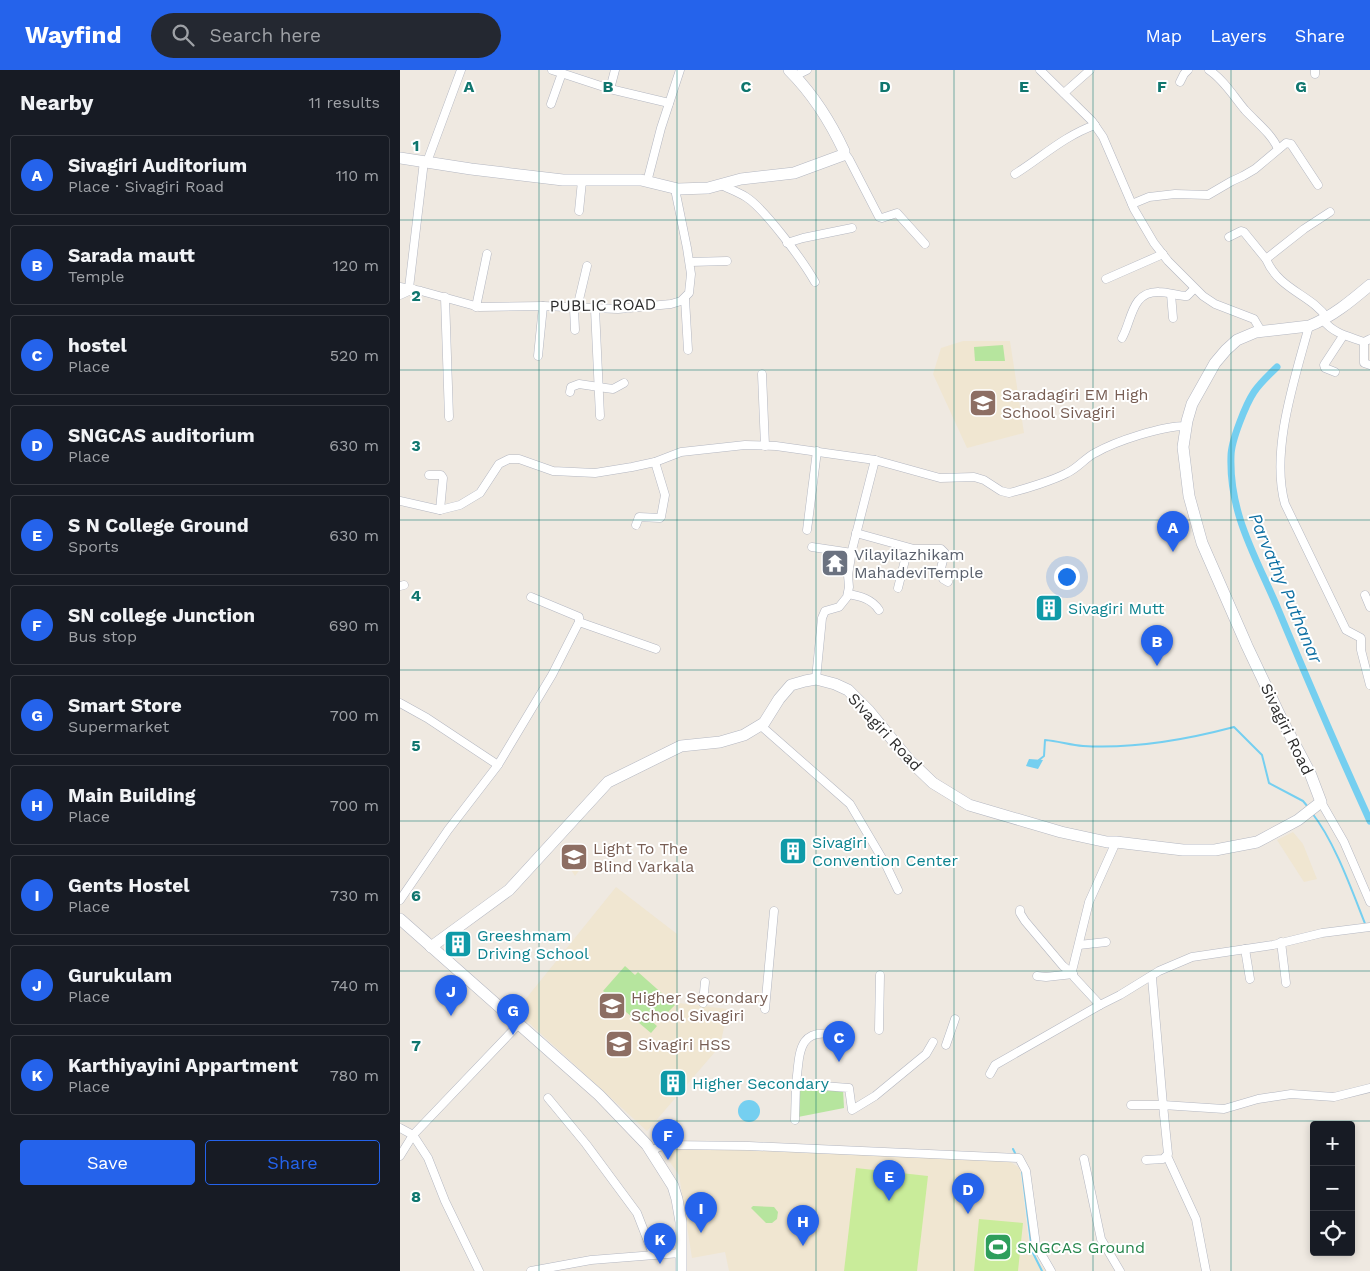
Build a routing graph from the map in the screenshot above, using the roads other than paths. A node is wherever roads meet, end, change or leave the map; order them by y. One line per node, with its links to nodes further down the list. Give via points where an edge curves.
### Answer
1 (461, 70): 21 (street)
2 (552, 70): 10 (street)
3 (615, 70): 13 (street)
4 (680, 70): 15 (street)
5 (807, 70): 11 (street)
6 (1040, 70): 14 (street)
7 (1090, 70): 14 (street)
8 (1188, 70): 12 (street)
9 (1209, 70): 18 (street)
10 (562, 73): 13 (street); 16 (street)
11 (792, 73): 19 (main road, via 832,124)
12 (1180, 82)
13 (610, 89): 15 (street)
14 (1064, 93): 17 (street)
15 (669, 103): 24 (street)
16 (551, 104)
17 (1095, 125): 22 (street, via 1060,141); 28 (street)
18 (1278, 148): 26 (street, via 1291,144); 28 (street, via 1255,169 1208,196 1175,194 1149,197)
19 (844, 152): 25 (main road, via 794,173 742,179); 34 (street, via 879,217 896,213)
20 (400, 158): 21 (main road)
21 (425, 161): 23 (main road); 45 (street)
22 (1015, 174)
23 (582, 181): 24 (main road); 29 (street)
24 (647, 182): 27 (main road)
25 (721, 185): 27 (main road); 33 (street, via 756,205)
26 (1318, 185)
27 (675, 189): 39 (street)
28 (1132, 204): 36 (street)
29 (579, 211)
30 (1330, 212): 37 (street)
31 (852, 228): 33 (street)
32 (1229, 237): 37 (street, via 1244,232)
33 (787, 243): 42 (street)
34 (925, 244)
35 (487, 254): 52 (street)
36 (1163, 254): 41 (street); 46 (street)
37 (1266, 260): 56 (street, via 1284,284 1316,306)
38 (728, 261): 39 (street)
39 (690, 262): 50 (street, via 690,287)
40 (587, 266): 53 (street)
41 (1106, 279)
42 (815, 282)
43 (1370, 285): 56 (main road, Sivagiri Road)
44 (400, 287): 45 (street, PUBLIC ROAD)
45 (411, 289): 48 (street); 49 (street, PUBLIC ROAD)
46 (1194, 289): 47 (street, via 1187,296); 59 (street, via 1215,304 1254,319)
47 (1171, 294): 55 (street); 61 (street, via 1151,292 1137,301)
48 (400, 295)
49 (445, 297): 52 (street, PUBLIC ROAD); 72 (street)
50 (685, 299): 54 (street, PUBLIC ROAD, via 671,304); 63 (street)
51 (543, 306): 52 (street, PUBLIC ROAD); 53 (street, PUBLIC ROAD); 64 (street)
52 (476, 307)
53 (574, 308): 54 (street, PUBLIC ROAD); 58 (street)
54 (595, 309): 69 (street)
55 (1173, 318)
56 (1325, 319): 57 (main road, Sivagiri Road); 60 (street, via 1334,332)
57 (1309, 326): 59 (main road, Sivagiri Road); 95 (street, via 1281,448 1283,496 1346,630)
58 (573, 328)
59 (1261, 331): 73 (main road, Sivagiri Road, via 1237,340 1215,363 1192,404)
60 (1343, 336): 62 (street); 66 (street, via 1324,365)
61 (1122, 338)
62 (1367, 340): 65 (street, via 1364,363)
63 (688, 350)
64 (538, 356)
65 (1370, 365)
66 (1335, 372)
67 (762, 374): 74 (street)
68 (624, 383): 69 (street, via 612,389)
69 (598, 387): 70 (street, via 575,385); 71 (street)
70 (570, 392)
71 (600, 416)
72 (449, 417)
73 (1186, 426): 76 (street, via 1154,431 1122,442 1096,452 1061,476 1009,493 974,477 940,478); 103 (main road, Sivagiri Road, via 1184,469 1202,543)
74 (764, 446): 75 (street); 77 (street, via 700,449)
75 (817, 451): 76 (street); 82 (street)
76 (876, 460): 83 (street)
77 (655, 462): 80 (street, via 610,471 565,472 508,459 499,464 480,493 460,505); 81 (street, via 665,495 662,517 639,517)
78 (429, 475): 80 (street, via 443,478)
79 (400, 501): 80 (street)
80 (440, 510)
81 (636, 526)
82 (807, 530)
83 (856, 533): 85 (street); 86 (street)
84 (812, 547): 86 (street)
85 (908, 548): 87 (street, via 943,550 941,572); 88 (street)
86 (852, 553): 89 (street)
87 (948, 582)
88 (898, 588)
89 (848, 594): 93 (street, via 867,599); 98 (street, via 841,605 823,614)
90 (1365, 595): 92 (street)
91 (531, 597): 94 (street, via 579,617)
92 (1370, 607)
93 (879, 610)
94 (579, 622): 97 (street); 102 (street, via 552,675)
95 (1361, 639): 96 (street); 99 (street)
96 (1370, 641)
97 (656, 649)
98 (816, 680): 101 (main road, Sivagiri Road, via 791,686); 104 (main road, Sivagiri Road, via 848,690 915,766 933,783 969,805 1061,832)
99 (1370, 686)
100 (400, 703): 102 (street)
101 (760, 725): 105 (street, via 850,804); 115 (main road, Sivagiri Road, via 744,735 720,742 681,746 608,782 509,890)
102 (498, 765): 106 (street)
103 (1321, 802): 104 (main road, Sivagiri Road, via 1298,820 1258,842 1215,850 1183,850); 107 (street, via 1344,842)
104 (1116, 842): 114 (street, via 1089,902)
105 (898, 890)
106 (400, 900)
107 (1370, 902)
108 (1020, 910): 117 (street, via 1039,938)
109 (774, 911): 126 (street)
110 (400, 919): 115 (main road)
111 (1370, 927): 113 (street)
112 (1106, 942): 114 (street)
113 (1281, 942): 116 (street); 123 (street)
114 (1079, 945): 117 (street)
115 (432, 946): 128 (main road)
116 (1245, 949): 121 (street); 125 (street, via 1205,954 1176,963)
117 (1072, 973): 119 (street, via 1046,978); 125 (street)
118 (880, 974): 129 (street)
119 (1037, 976)
120 (1152, 978): 138 (street)
121 (1250, 979)
122 (705, 982): 124 (street)
123 (1286, 983)
124 (703, 1004)
125 (1100, 1005): 133 (street, via 995,1065)
126 (765, 1009)
127 (955, 1018): 132 (street)
128 (519, 1024): 141 (street); 142 (main road, via 599,1095)
129 (880, 1030)
130 (836, 1034): 134 (street, via 807,1036 801,1046)
131 (933, 1042): 134 (street, via 926,1054 875,1096 852,1110 848,1088)
132 (946, 1045)
133 (990, 1074)
134 (796, 1084): 139 (street)
135 (1370, 1088): 138 (street, via 1334,1097 1291,1094 1224,1109)
136 (548, 1098): 148 (street, via 637,1214)
137 (1131, 1105): 138 (street)
138 (1163, 1105): 144 (street)
139 (795, 1120)
140 (400, 1128): 141 (street)
141 (414, 1135): 143 (street); 149 (street, via 428,1158)
142 (651, 1151): 147 (main road, via 677,1199 681,1222); 152 (street, via 668,1145 749,1146 1019,1158 1026,1171 1036,1245)
143 (400, 1156)
144 (1167, 1156): 146 (street); 154 (street, via 1196,1219)
145 (1084, 1159): 153 (street, via 1101,1239)
146 (1146, 1160)
147 (680, 1253): 148 (street); 151 (main road)
148 (653, 1254): 150 (street, via 591,1260)
149 (479, 1271)
150 (530, 1271)
151 (681, 1271)
152 (1051, 1271)
153 (1120, 1271)
154 (1206, 1271)

